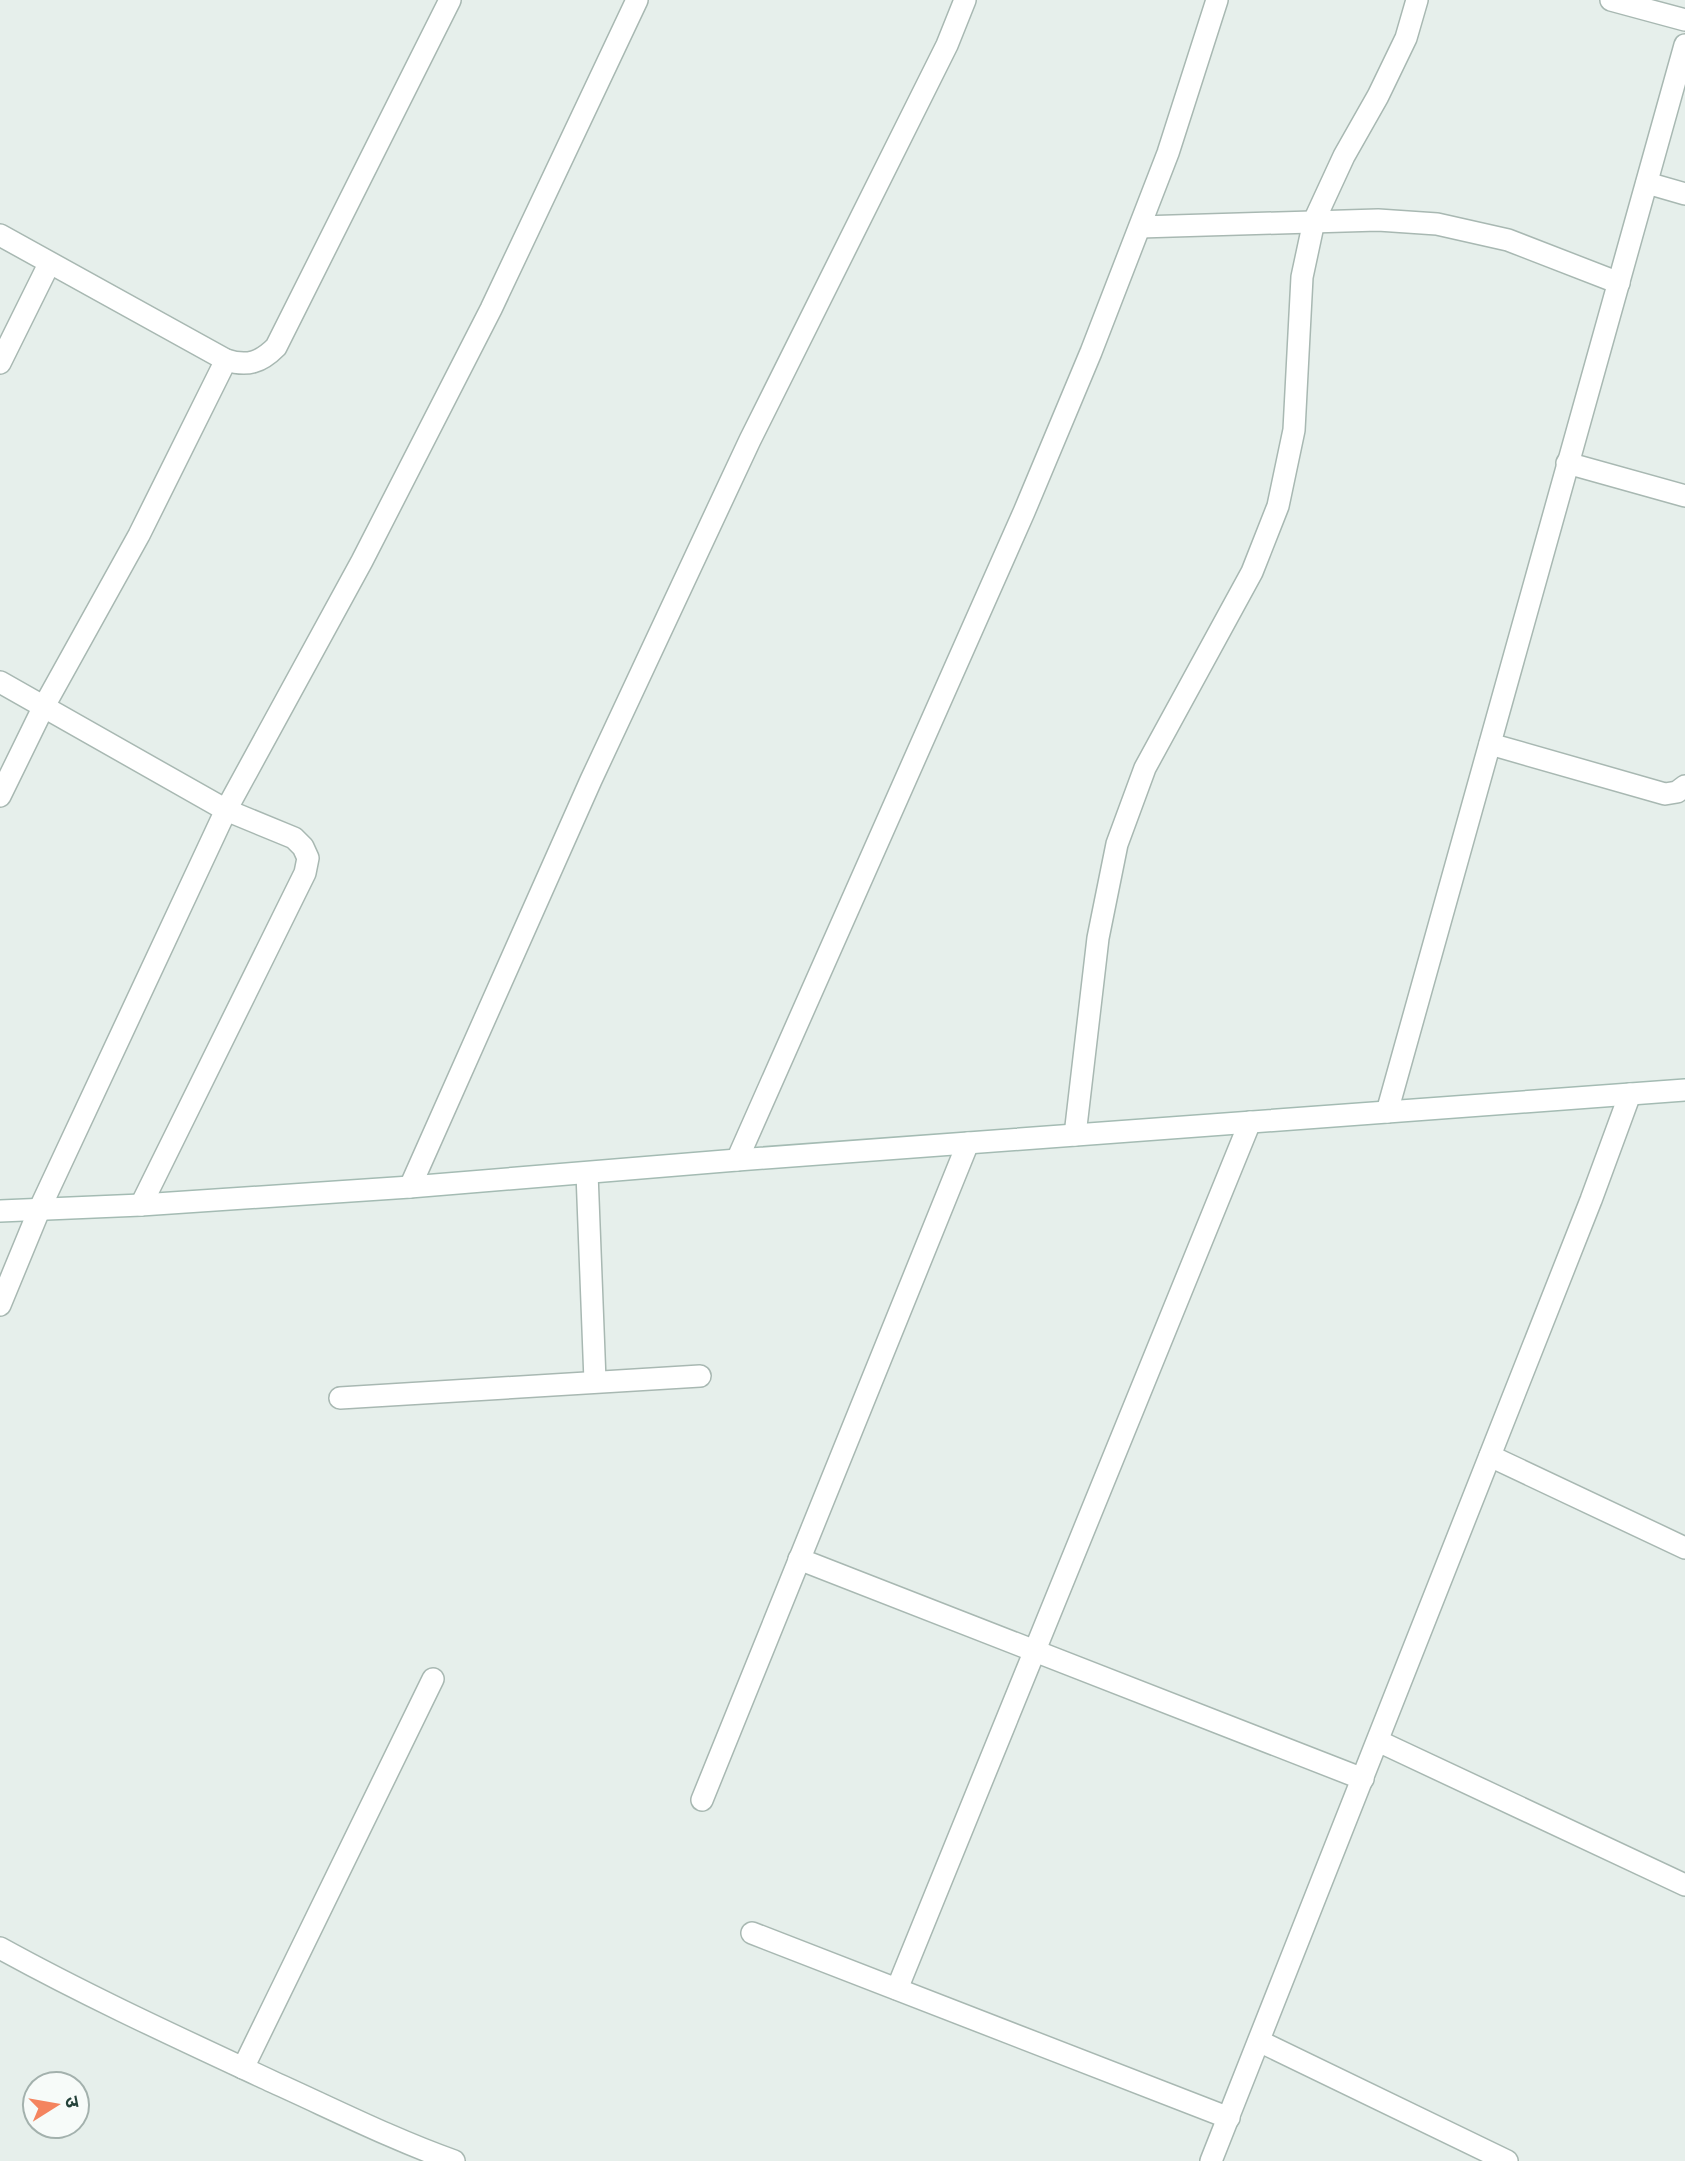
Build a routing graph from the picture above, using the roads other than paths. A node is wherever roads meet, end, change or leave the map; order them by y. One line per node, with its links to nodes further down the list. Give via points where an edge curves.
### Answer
1 (450, 0): 16 (street, via 276,347 253,364)
2 (637, 0): 25 (street, via 491,309 362,561)
3 (965, 0): 34 (street, via 590,780)
4 (1217, 0): 12 (street)
5 (1418, 0): 11 (street, via 1406,38)
6 (1611, 0): 7 (street)
7 (1685, 20)
8 (1685, 45): 9 (street)
9 (1647, 183): 10 (street); 15 (street)
10 (1685, 194)
11 (1314, 221): 12 (street); 15 (street, via 1437,224 1508,240); 30 (street, via 1302,277 1294,430 1278,506 1252,572 1145,768 1117,844 1098,938)
12 (1140, 227): 32 (street, via 1024,512)
13 (0, 235): 14 (street)
14 (49, 264): 16 (street); 17 (street)
15 (1619, 284): 18 (street)
16 (226, 360): 21 (street, via 139,535)
17 (0, 363)
18 (1567, 463): 19 (street); 22 (street)
19 (1685, 496)
20 (0, 682): 21 (street)
21 (43, 708): 24 (street); 25 (street)
22 (1490, 744): 23 (street, via 1665,794); 28 (street)
23 (1685, 786)
24 (0, 796)
25 (226, 810): 35 (street, via 294,838 308,858); 36 (street)
26 (1685, 1090): 27 (street)
27 (1630, 1094): 28 (street); 42 (street)
28 (1387, 1112): 29 (street)
29 (1250, 1122): 30 (street); 45 (street)
30 (1075, 1135): 31 (street)
31 (968, 1143): 32 (street); 44 (street)
32 (737, 1160): 33 (street)
33 (587, 1173): 34 (street); 40 (street)
34 (410, 1187): 35 (street)
35 (141, 1205): 36 (street)
36 (40, 1208): 37 (street); 38 (street)
37 (0, 1211)
38 (0, 1305)
39 (700, 1376): 40 (street)
40 (595, 1381): 41 (street)
41 (340, 1398)
42 (1490, 1456): 43 (street); 47 (street)
43 (1685, 1548)
44 (799, 1559): 45 (street); 49 (street)
45 (1035, 1651): 48 (street); 53 (street)
46 (433, 1679): 55 (street)
47 (1378, 1741): 48 (street); 50 (street)
48 (1363, 1779): 54 (street)
49 (702, 1800)
50 (1685, 1885)
51 (752, 1933): 53 (street)
52 (0, 1948): 55 (street)
53 (897, 1989): 56 (street)
54 (1259, 2041): 56 (street); 59 (street)
55 (243, 2068): 57 (street)
56 (1229, 2118): 58 (street)
57 (454, 2161)
58 (1211, 2161)
59 (1507, 2161)

